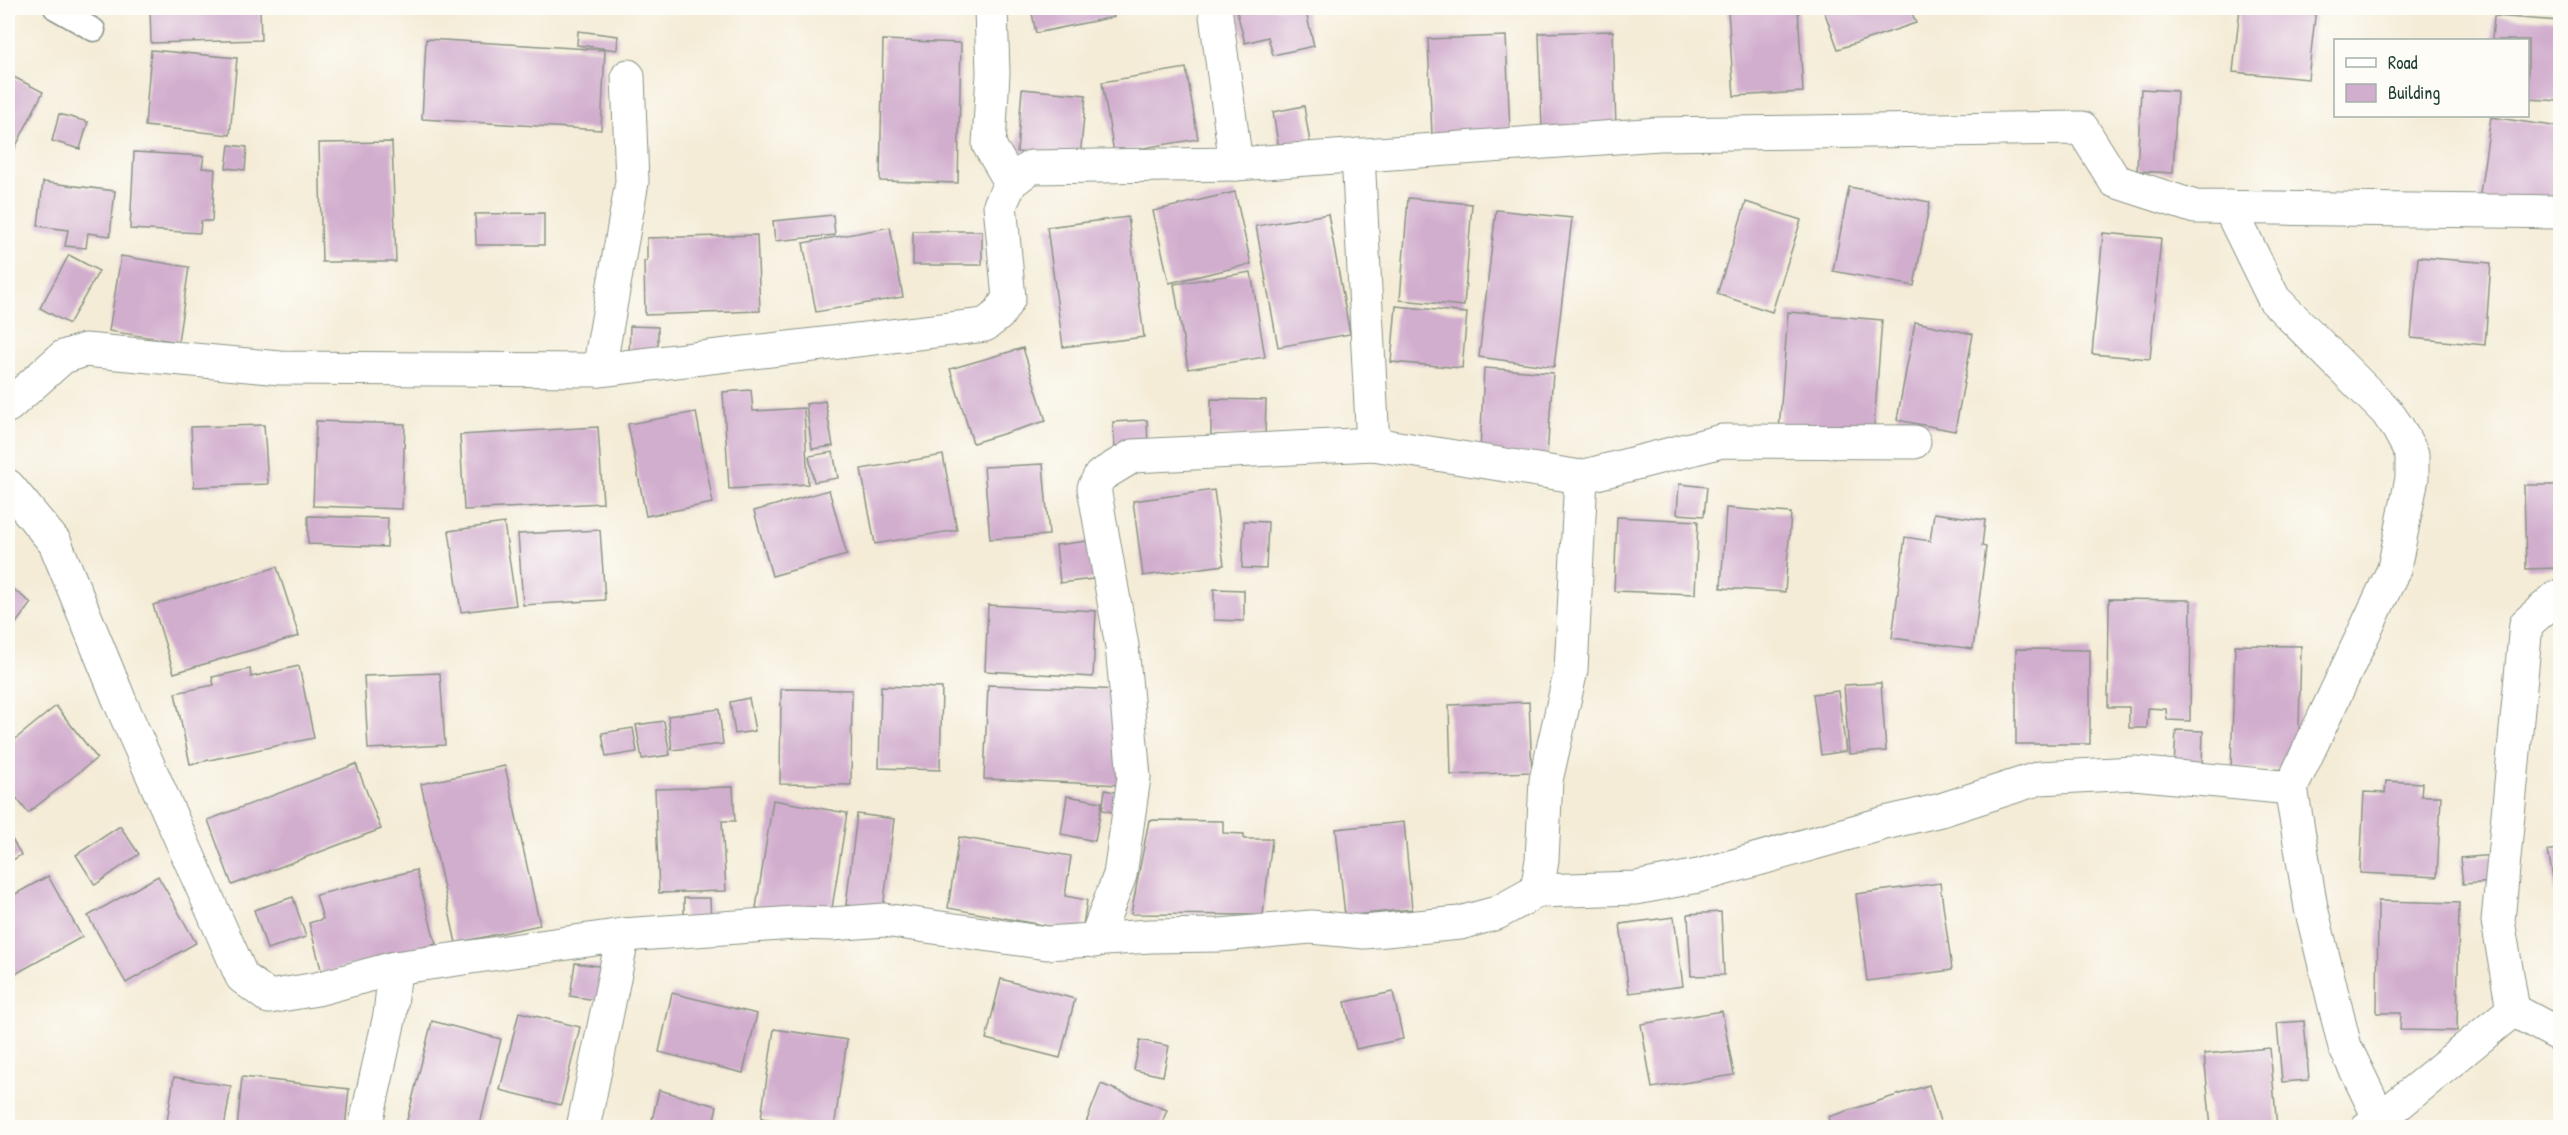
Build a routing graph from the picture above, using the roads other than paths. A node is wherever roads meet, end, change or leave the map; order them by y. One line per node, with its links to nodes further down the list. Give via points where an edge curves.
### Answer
1 (55, 8): 4 (lane)
2 (991, 8): 8 (street, via 993,73 988,145)
3 (1215, 8): 7 (street)
4 (94, 30)
5 (628, 76): 11 (street, via 632,182)
6 (1358, 155): 7 (street); 9 (street, via 1659,134 2082,128 2115,181 2195,207); 14 (street)
7 (1236, 164): 8 (street, via 1031,167)
8 (1011, 182): 11 (street, via 1000,205 1009,298 998,315 985,325)
9 (2229, 207): 10 (street); 18 (street, via 2274,299 2386,411 2412,454 2412,478 2394,568)
10 (2560, 212)
11 (599, 370): 12 (street, via 280,368 85,350 63,357)
12 (8, 406)
13 (1914, 442): 15 (street, via 1722,441)
14 (1373, 444): 15 (street); 21 (street, via 1133,456 1100,476 1094,488 1122,646 1134,777 1120,875)
15 (1581, 477): 19 (street, via 1571,670 1546,780)
16 (8, 486): 22 (street, via 56,543 121,704 242,977 269,997)
17 (2560, 598): 23 (street, via 2526,624 2498,921)
18 (2291, 788): 19 (street, via 2134,773 2040,778 1941,810 1698,876 1636,888); 25 (street, via 2311,908 2345,1047)
19 (1537, 891): 21 (street, via 1497,913 1460,923 1365,932 1311,927)
20 (623, 935): 21 (street, via 884,920 1047,943); 22 (street); 27 (street)
21 (1095, 941)
22 (396, 968): 26 (street, via 390,1015)
23 (2513, 1010): 24 (street); 25 (street)
24 (2560, 1035)
25 (2373, 1123)
26 (365, 1128)
27 (583, 1128)

